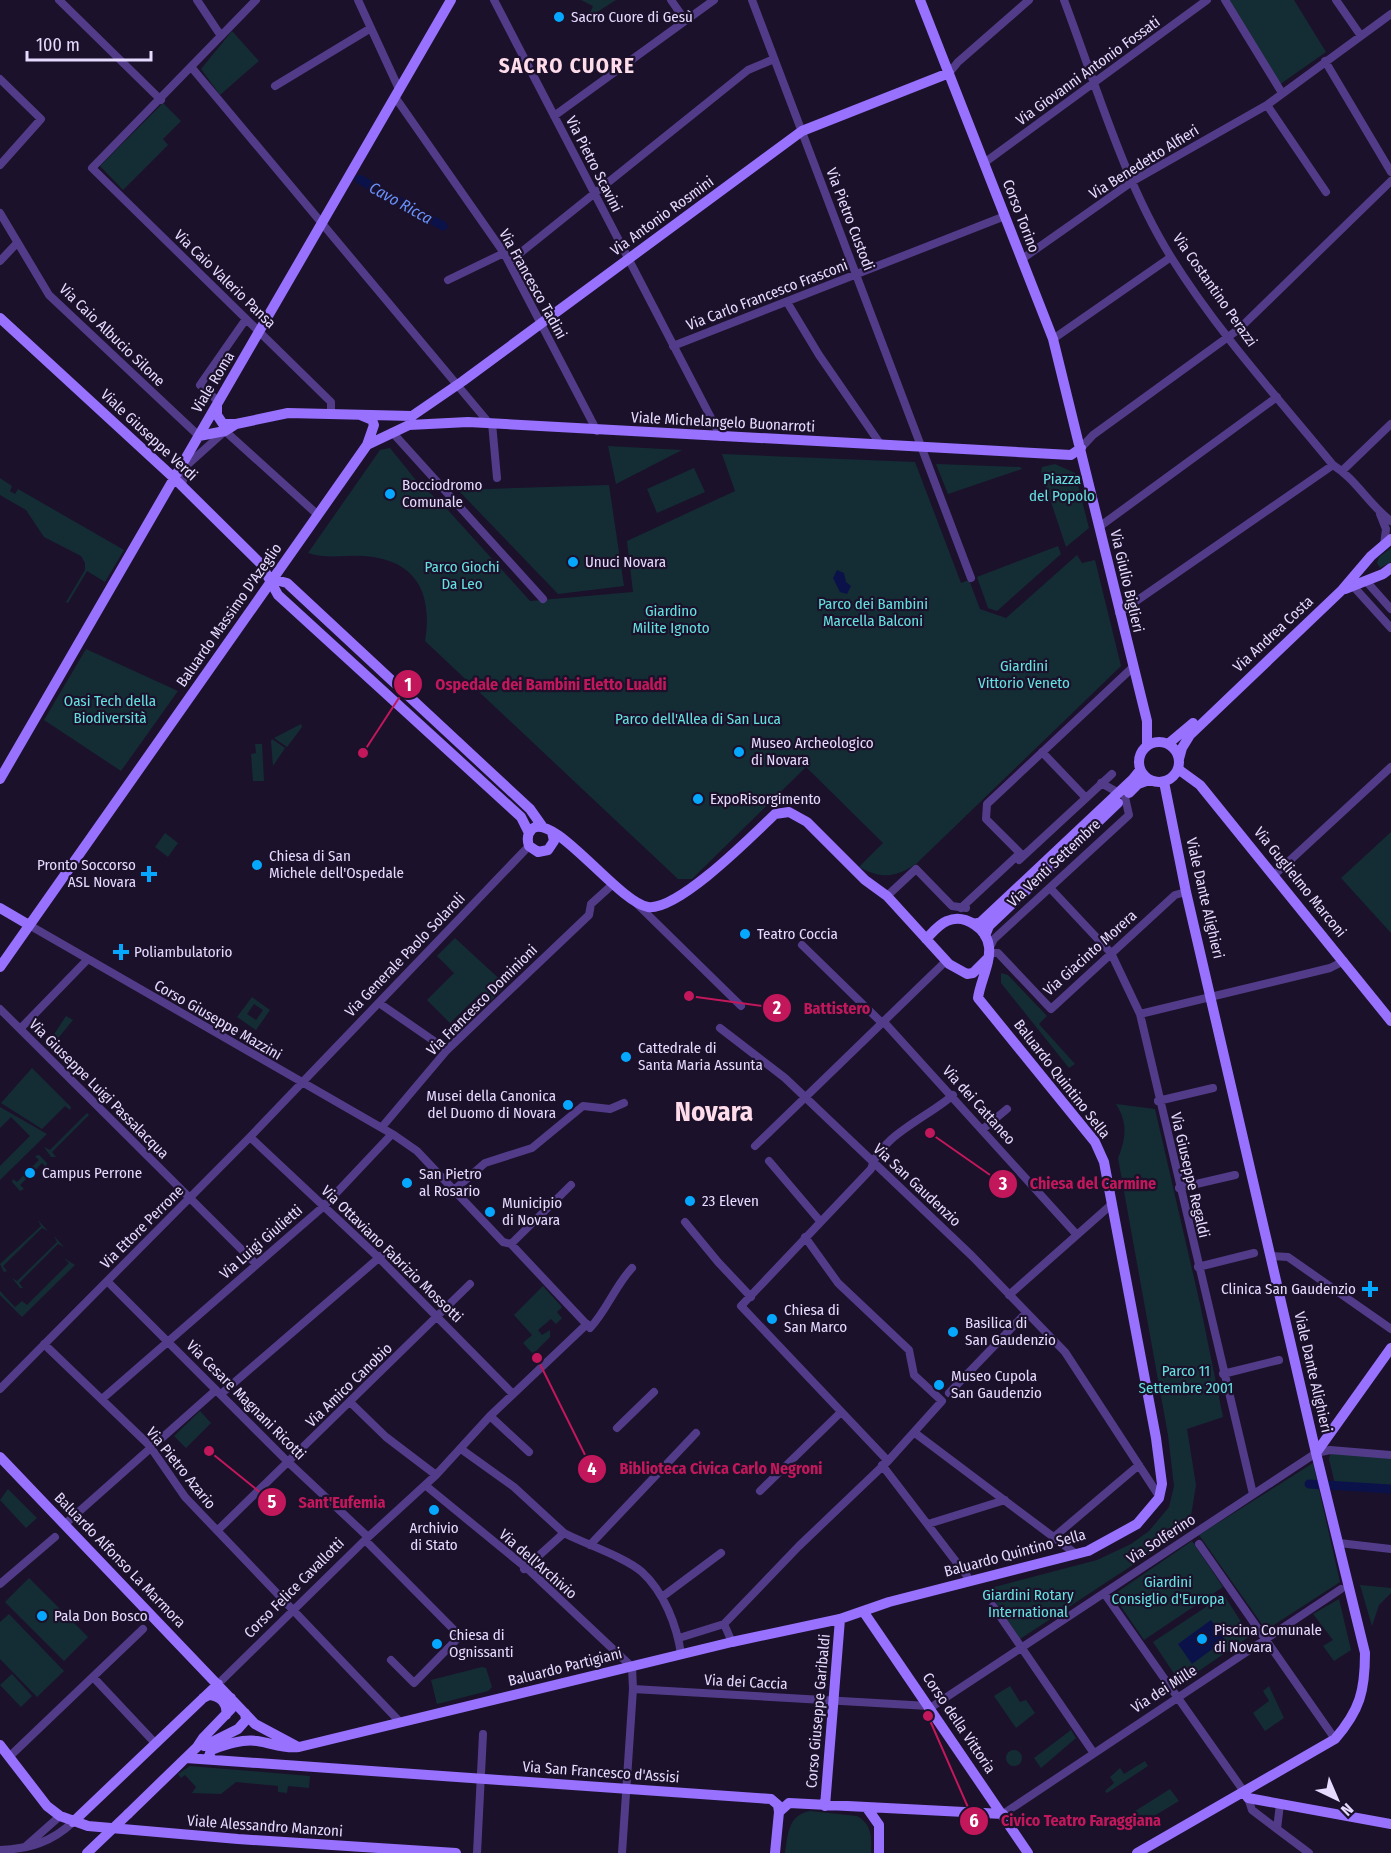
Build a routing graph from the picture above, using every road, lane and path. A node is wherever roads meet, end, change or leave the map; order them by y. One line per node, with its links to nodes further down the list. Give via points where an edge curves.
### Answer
1 (59, 0): 30 (street)
2 (197, 0): 19 (street)
3 (256, 0): 19 (street)
4 (358, 0): 18 (street, Via Francesco Tadini)
5 (450, 0): 28 (street, Viale Roma)
6 (494, 0): 32 (street, Via Pietro Scavini)
7 (671, 0): 17 (street)
8 (714, 0): 17 (street)
9 (752, 0): 21 (street, Via Pietro Custodi)
10 (920, 0): 24 (street, Corso Torino)
11 (1029, 0): 24 (street)
12 (1064, 0): 26 (street, Via Costantino Perazzi)
13 (1207, 0): 26 (street, Via Giovanni Antonio Fossati)
14 (1225, 0): 29 (street)
15 (1336, 0): 20 (street)
16 (1391, 14): 20 (street, Via Benedetto Alfieri)
17 (685, 20): 32 (street)
18 (370, 28): 27 (street); 28 (street, Via Francesco Tadini)
19 (221, 36): 23 (street)
20 (1361, 36): 22 (street, Via Benedetto Alfieri)
21 (774, 59): 33 (street, Via Pietro Custodi); 40 (street, via 748,70)
22 (1325, 61): 29 (street, Via Benedetto Alfieri); 36 (street)
23 (192, 68): 30 (street); 43 (street)
24 (949, 73): 33 (street, Via Antonio Rosmini); 34 (street, Corso Torino)
25 (0, 80): 35 (street, via 41,119)
26 (1095, 82): 34 (street, Via Giovanni Antonio Fossati); 37 (street, Via Costantino Perazzi)
27 (275, 87)
28 (397, 93): 43 (street, Viale Roma); 45 (street, Via Francesco Tadini)
29 (1282, 93): 31 (street, Via Benedetto Alfieri)
30 (161, 100): 55 (street, Via Caio Valerio Pansa, via 92,168)
31 (1267, 105): 37 (street, Via Benedetto Alfieri); 39 (street)
32 (554, 116): 40 (street, Via Pietro Scavini)
33 (802, 131): 47 (street, Via Antonio Rosmini); 51 (street, Via Pietro Custodi)
34 (984, 163): 42 (street, Corso Torino)
35 (0, 165)
36 (1391, 172)
37 (1133, 181): 46 (street, Via Costantino Perazzi); 48 (street, Via Benedetto Alfieri)
38 (1391, 181): 58 (street)
39 (1326, 192)
40 (595, 194): 47 (street, Via Pietro Scavini); 50 (street)
41 (0, 213): 44 (street, Via Caio Albucio Silone)
42 (1005, 216): 48 (street, Corso Torino); 51 (street, Via Carlo Francesco Frasconi)
43 (321, 225): 57 (street, Viale Roma); 61 (street)
44 (17, 243): 49 (street); 72 (street, Via Caio Albucio Silone, via 49,295)
45 (504, 253): 50 (street, Via Francesco Tadini); 52 (street)
46 (1171, 256): 58 (street, Via Costantino Perazzi); 59 (street)
47 (628, 259): 56 (street, Via Antonio Rosmini); 60 (street, Via Pietro Scavini)
48 (1022, 259): 59 (street, Corso Torino)
49 (0, 261)
50 (509, 262): 56 (street, Via Francesco Tadini)
51 (857, 274): 53 (street, Via Carlo Francesco Frasconi); 76 (street, Via Pietro Custodi)
52 (448, 280)
53 (787, 302): 60 (street, Via Carlo Francesco Frasconi); 74 (street)
54 (0, 318): 81 (street, Viale Giuseppe Verdi)
55 (246, 320): 57 (street, Via Caio Valerio Pansa); 63 (street, via 200,385)
56 (540, 325): 61 (street, Via Antonio Rosmini); 70 (street, Via Francesco Tadini)
57 (260, 332): 63 (street, Viale Roma); 64 (street, Via Caio Valerio Pansa, via 331,402)
58 (1228, 336): 62 (street, Via Costantino Perazzi); 77 (street, via 1093,435)
59 (1053, 339): 77 (street, Corso Torino)
60 (673, 346): 73 (street, Via Pietro Scavini)
61 (457, 386): 65 (street, Via Antonio Rosmini, via 412,416); 66 (street)
62 (1278, 397): 78 (street, Via Costantino Perazzi); 85 (street)
63 (218, 404): 67 (street, via 220,421); 72 (street, Viale Roma)
64 (331, 414): 65 (street); 67 (street, via 288,413)
65 (358, 414): 75 (street, via 374,425)
66 (490, 423): 70 (street, Viale Michelangelo Buonarroti); 71 (street, Viale Michelangelo Buonarroti, via 426,422); 80 (street)
67 (236, 424): 69 (street)
68 (1391, 424): 79 (street)
69 (225, 431): 72 (street); 81 (street, Viale Roma, via 186,466); 83 (street)
70 (597, 431): 73 (street, Viale Michelangelo Buonarroti)
71 (392, 432): 75 (street, Viale Michelangelo Buonarroti); 95 (street)
72 (199, 436): 81 (street, Viale Roma)
73 (720, 437): 74 (street, Viale Michelangelo Buonarroti)
74 (881, 445): 76 (street, Viale Michelangelo Buonarroti)
75 (368, 446): 83 (street, Baluardo Massimo D'Azeglio)
76 (923, 448): 77 (street, Viale Michelangelo Buonarroti, via 1071,455); 89 (street, Via Pietro Custodi)
77 (1081, 448): 85 (street, Via Giulio Biglieri)
78 (1333, 465): 79 (street, Via Costantino Perazzi); 98 (street)
79 (1342, 471): 82 (street, Via Costantino Perazzi)
80 (497, 478)
81 (178, 482): 90 (street, Viale Giuseppe Verdi); 110 (street, Viale Roma)
82 (1380, 514): 84 (street, Via Costantino Perazzi); 86 (street)
83 (318, 515): 90 (street, Baluardo Massimo D'Azeglio)
84 (1391, 521)
85 (1099, 527): 98 (street, Via Giulio Biglieri)
86 (1388, 542): 87 (street, Via Andrea Costa)
87 (1371, 556): 88 (street, via 1373,569); 93 (street, Via Andrea Costa)
88 (1388, 571): 91 (street, Via Andrea Costa)
89 (971, 578)
90 (272, 579): 94 (street, via 287,583); 96 (street, Viale Giuseppe Verdi, via 278,594); 131 (street, Baluardo Massimo D'Azeglio)
91 (1366, 581): 92 (street, Via Andrea Costa); 97 (street)
92 (1353, 586): 93 (street, Via Andrea Costa); 99 (street)
93 (1342, 590): 101 (street, Via Andrea Costa)
94 (304, 598): 96 (street, via 295,603); 116 (street, via 530,809)
95 (543, 599)
96 (294, 609): 118 (street, Viale Giuseppe Verdi, via 521,817)
97 (1391, 609)
98 (1119, 613): 100 (street, Via Giulio Biglieri)
99 (1391, 628)
100 (1132, 668): 102 (street, Via Giulio Biglieri); 105 (street)
101 (1225, 700): 103 (street, Via Andrea Costa); 106 (street, Via Andrea Costa, via 1190,735)
102 (1147, 721): 103 (street, Via Giulio Biglieri); 104 (street, Via Giulio Biglieri)
103 (1165, 743): 104 (street); 106 (street, via 1176,752)
104 (1147, 745): 108 (street, via 1139,757)
105 (1042, 752): 115 (street); 122 (street, via 987,804 986,819)
106 (1178, 764): 112 (street, via 1173,777); 123 (street, Via Guglielmo Marconi, via 1200,784)
107 (1391, 767): 123 (street)
108 (1140, 770): 111 (street); 114 (street, Via Venti Settembre)
109 (1112, 774): 113 (street, Via Venti Settembre)
110 (0, 779)
111 (1149, 780): 112 (street); 114 (street, Via Venti Settembre)
112 (1164, 782): 126 (street, Viale Dante Alighieri)
113 (1101, 783): 114 (street); 115 (street, Via Venti Settembre)
114 (1122, 795): 125 (street, Via Venti Settembre, via 1129,815); 130 (street, Via Venti Settembre); 132 (street, Via Venti Settembre, via 989,926)
115 (1086, 798): 122 (street, Via Venti Settembre)
116 (542, 826): 117 (street); 118 (street)
117 (552, 832): 119 (street); 121 (street)
118 (529, 833): 120 (street)
119 (552, 845): 120 (street, via 541,853); 121 (street)
120 (529, 846): 142 (street, Via Generale Paolo Solaroli)
121 (573, 847): 124 (street)
122 (1023, 856): 127 (street, Via Venti Settembre, via 964,908 952,906 916,869)
123 (1273, 876): 139 (street, Via Guglielmo Marconi)
124 (612, 885): 128 (street); 150 (street, Via Francesco Dominioni, via 591,904 589,915)
125 (1050, 888): 135 (street, Via Giuseppe Regaldi); 136 (street, Via Venti Settembre, via 994,939)
126 (1186, 892): 135 (street, Via Giacinto Morera, via 1175,895); 141 (street, Viale Dante Alighieri)
127 (887, 896): 128 (street, via 865,880 807,822 789,812 775,814 731,856 673,901 648,907); 133 (street)
128 (635, 902): 143 (street)
129 (0, 908): 131 (street)
130 (973, 924): 132 (street); 133 (street, via 950,920)
131 (29, 925): 137 (street, Corso Giuseppe Mazzini); 140 (street)
132 (985, 936): 136 (street)
133 (926, 939): 138 (street)
134 (802, 945): 147 (street, Via dei Cattaneo)
135 (1111, 953): 136 (street, Via Giacinto Morera, via 1051,1009 998,953); 145 (street, Via Giuseppe Regaldi)
136 (988, 956): 138 (street, via 973,973 967,974); 170 (street, Baluardo Quintino Sella, via 978,998 1095,1142 1104,1162)
137 (88, 959): 149 (street); 151 (street, Corso Giuseppe Mazzini)
138 (946, 961): 147 (street)
139 (1344, 961): 141 (street, via 1330,968); 146 (street, Via Guglielmo Marconi)
140 (0, 967)
141 (1212, 996): 145 (street); 178 (street, Viale Dante Alighieri)
142 (379, 1003): 150 (street); 151 (street, Via Generale Paolo Solaroli)
143 (741, 1006)
144 (0, 1008): 149 (street, Via Giuseppe Luigi Passalacqua)
145 (1140, 1014): 155 (street, Via Giuseppe Regaldi)
146 (1389, 1014)
147 (883, 1022): 153 (street, Via dei Cattaneo); 154 (street)
148 (720, 1028): 154 (street, Via San Gaudenzio, via 776,1070)
149 (20, 1029): 169 (street, Via Giuseppe Luigi Passalacqua)
150 (447, 1050): 158 (street, Via Francesco Dominioni)
151 (301, 1084): 158 (street, Corso Giuseppe Mazzini); 161 (street, Via Ettore Perrone)
152 (1213, 1088): 155 (street)
153 (953, 1095): 159 (street, Via dei Cattaneo); 164 (street, via 942,1106 914,1121)
154 (804, 1098): 162 (street); 164 (street, Via San Gaudenzio)
155 (1158, 1101): 167 (street, Via Giuseppe Regaldi)
156 (624, 1103): 168 (street, via 610,1109 576,1109 532,1148 485,1163)
157 (1007, 1109): 159 (street)
158 (382, 1127): 160 (street, Corso Giuseppe Mazzini)
159 (983, 1129): 174 (street, Via dei Cattaneo)
160 (393, 1135): 168 (street, Corso Giuseppe Mazzini, via 417,1152); 171 (street, Via Luigi Giulietti)
161 (250, 1137): 169 (street, Via Ettore Perrone); 171 (street, Via Ottaviano Fabrizio Mossotti)
162 (755, 1146)
163 (769, 1161): 172 (street)
164 (872, 1162): 172 (street, via 871,1169); 185 (street, Via San Gaudenzio)
165 (1235, 1175): 167 (street)
166 (570, 1185): 176 (street)
167 (1179, 1188): 181 (street, Via Giuseppe Regaldi)
168 (454, 1190): 176 (street, Corso Giuseppe Mazzini, via 503,1242)
169 (190, 1198): 180 (street, Via Giuseppe Luigi Passalacqua); 183 (street, Via Ettore Perrone)
170 (1112, 1204): 174 (street); 221 (street, Baluardo Quintino Sella, via 1156,1438 1162,1484)
171 (324, 1206): 179 (street, Via Ottaviano Fabrizio Mossotti); 180 (street, Via Luigi Giulietti)
172 (820, 1221): 175 (street)
173 (685, 1222): 186 (street)
174 (1077, 1235): 185 (street)
175 (805, 1237): 186 (street); 207 (street, via 838,1283 909,1350 915,1375 942,1401)
176 (511, 1244): 189 (street)
177 (1254, 1253): 181 (street)
178 (1271, 1256): 190 (street, via 1288,1257); 211 (street, Viale Dante Alighieri)
179 (380, 1257): 188 (street, Via Ottaviano Fabrizio Mossotti); 197 (street)
180 (256, 1264): 191 (street, Via Luigi Giulietti)
181 (1198, 1267): 195 (street, Via Giuseppe Regaldi)
182 (632, 1268): 189 (street, Corso Felice Cavallotti, via 598,1320)
183 (107, 1281): 191 (street, Via Cesare Magnani Ricotti); 192 (street, Via Ettore Perrone)
184 (470, 1284): 188 (street, Via Amico Canobio)
185 (1009, 1295): 187 (street, Via San Gaudenzio)
186 (751, 1297): 203 (street, via 741,1306)
187 (1026, 1313): 199 (street); 216 (street, Via San Gaudenzio, via 1065,1352)
188 (438, 1317): 200 (street, Via Ottaviano Fabrizio Mossotti); 202 (street, Via Amico Canobio)
189 (588, 1326): 200 (street, Corso Felice Cavallotti)
190 (1391, 1329)
191 (167, 1341): 197 (street, Via Cesare Magnani Ricotti); 201 (street, Via Luigi Giulietti)
192 (44, 1344): 196 (street, Via Ettore Perrone); 201 (street, Via Pietro Azario)
193 (1391, 1348): 211 (street)
194 (1279, 1360): 195 (street)
195 (1223, 1374): 220 (street, Via Giuseppe Regaldi)
196 (0, 1389)
197 (219, 1392): 209 (street); 214 (street, Via Cesare Magnani Ricotti)
198 (654, 1392): 205 (street)
199 (949, 1393)
200 (513, 1394): 204 (street, Corso Felice Cavallotti)
201 (102, 1399): 209 (street, Via Pietro Azario)
202 (351, 1403): 214 (street, Via Amico Canobio); 217 (street, via 386,1437)
203 (841, 1412): 215 (street); 219 (street)
204 (490, 1416): 208 (street, Corso Felice Cavallotti); 210 (street)
205 (617, 1428)
206 (696, 1433): 232 (street)
207 (915, 1433): 215 (street); 222 (street)
208 (461, 1449): 217 (street, Corso Felice Cavallotti); 226 (street, via 514,1487)
209 (152, 1450): 223 (street); 244 (street, Via Pietro Azario, via 185,1497)
210 (529, 1452)
211 (1316, 1453): 212 (street, via 1330,1450); 220 (street, Via Solferino); 230 (street, Viale Dante Alighieri)
212 (1391, 1455)
213 (0, 1457): 223 (street, Baluardo Alfonso La Marmora)
214 (290, 1461): 225 (street, Via Amico Canobio); 229 (street, Via Cesare Magnani Ricotti)
215 (885, 1463): 224 (street); 246 (street)
216 (1139, 1465): 221 (street, Via San Gaudenzio); 228 (street)
217 (436, 1475): 218 (street, Corso Felice Cavallotti)
218 (425, 1485): 229 (street, Corso Felice Cavallotti); 236 (street, Via dell'Archivio)
219 (760, 1491)
220 (1253, 1494): 240 (street, Via Solferino)
221 (1159, 1496): 235 (street, Baluardo Quintino Sella, via 1137,1524)
222 (1005, 1500): 224 (street); 228 (street)
223 (65, 1524): 256 (street, Baluardo Alfonso La Marmora)
224 (928, 1524): 237 (street)
225 (219, 1529)
226 (564, 1533): 232 (street); 236 (street)
227 (55, 1536): 238 (street)
228 (1054, 1537): 235 (street)
229 (367, 1538): 244 (street, Corso Felice Cavallotti); 253 (street, Via Cesare Magnani Ricotti, via 460,1636 414,1683)
230 (1339, 1543): 233 (street); 265 (street, Viale Dante Alighieri, via 1365,1653 1365,1679 1360,1702)
231 (1199, 1544): 249 (street)
232 (590, 1545): 241 (street, via 642,1572)
233 (1391, 1549)
234 (721, 1553): 241 (street)
235 (1076, 1554): 243 (street, Baluardo Quintino Sella)
236 (524, 1569): 254 (street, Via dell'Archivio)
237 (967, 1576)
238 (0, 1584)
239 (1339, 1590): 249 (street, Via dei Mille)
240 (1104, 1593): 251 (street, Via Solferino); 259 (street)
241 (662, 1597): 248 (street)
242 (993, 1606): 251 (street)
243 (863, 1611): 245 (street, Baluardo Partigiani); 261 (street, Corso della Vittoria)
244 (294, 1612): 256 (street, Corso Felice Cavallotti); 263 (street, Via Pietro Azario)
245 (840, 1619): 250 (street, Baluardo Partigiani); 260 (street, Corso Giuseppe Garibaldi)
246 (724, 1624): 248 (street); 250 (street)
247 (143, 1629): 255 (street)
248 (678, 1638): 252 (street)
249 (1266, 1638): 259 (street, Via dei Mille); 265 (street)
250 (732, 1642): 252 (street, Baluardo Partigiani)
251 (1021, 1648): 261 (street, Via Solferino); 270 (street)
252 (681, 1654): 254 (street, Baluardo Partigiani)
253 (391, 1660)
254 (632, 1667): 257 (street); 263 (street, Baluardo Partigiani)
255 (93, 1677): 266 (street); 271 (street)
256 (218, 1683): 258 (street, Corso Felice Cavallotti); 262 (street, Baluardo Alfonso La Marmora, via 231,1698)
257 (633, 1689): 260 (street, Via dei Caccia); 275 (street)
258 (202, 1698): 262 (street, via 219,1698); 266 (street, Corso Felice Cavallotti)
259 (1177, 1698): 270 (street, Via dei Mille); 276 (street)
260 (833, 1701): 261 (street, Via dei Caccia); 278 (street, Corso Giuseppe Garibaldi)
261 (930, 1707): 281 (street, Corso della Vittoria)
262 (235, 1712): 268 (street); 268 (street, via 246,1720 238,1729); 269 (street)
263 (400, 1722): 269 (street, Baluardo Partigiani)
264 (483, 1734): 274 (street)
265 (1335, 1739): 276 (street, Viale Dante Alighieri)
266 (155, 1743): 283 (street, Corso Felice Cavallotti)
267 (0, 1745): 271 (street, Viale Alessandro Manzoni)
268 (197, 1747): 272 (street)
269 (298, 1747): 273 (street, Baluardo Partigiani, via 285,1749 256,1741 239,1742 211,1750 209,1756)
270 (1093, 1752): 281 (street, Via dei Mille)
271 (9, 1756): 282 (street, Viale Alessandro Manzoni, via 47,1806)
272 (186, 1758): 273 (street, Via San Francesco d'Assisi); 288 (street, bridge)
273 (213, 1760): 274 (street, Via San Francesco d'Assisi)
274 (482, 1778): 275 (street, Via San Francesco d'Assisi); 290 (street)
275 (627, 1788): 280 (street, Via San Francesco d'Assisi, via 771,1799); 291 (street)
276 (1246, 1795): 277 (street); 285 (street, via 1252,1810); 295 (street, Viale Dante Alighieri)
277 (1280, 1804): 284 (street); 285 (street)
278 (825, 1806): 279 (street); 280 (street, via 789,1803)
279 (867, 1808): 281 (street); 293 (street, via 879,1825)
280 (779, 1812): 292 (street)
281 (1003, 1814): 294 (street, Corso della Vittoria)
282 (60, 1816): 283 (street, Viale Alessandro Manzoni); 286 (street)
283 (73, 1822): 286 (street, via 56,1838); 289 (street, Viale Alessandro Manzoni, via 119,1830)
284 (1391, 1824)
285 (1277, 1829): 296 (street)
286 (22, 1849): 287 (street)
287 (0, 1850)
288 (87, 1853)
289 (456, 1853)
290 (477, 1853)
291 (622, 1853)
292 (776, 1853)
293 (879, 1853)
294 (1028, 1853)
295 (1137, 1853)
296 (1309, 1853)

